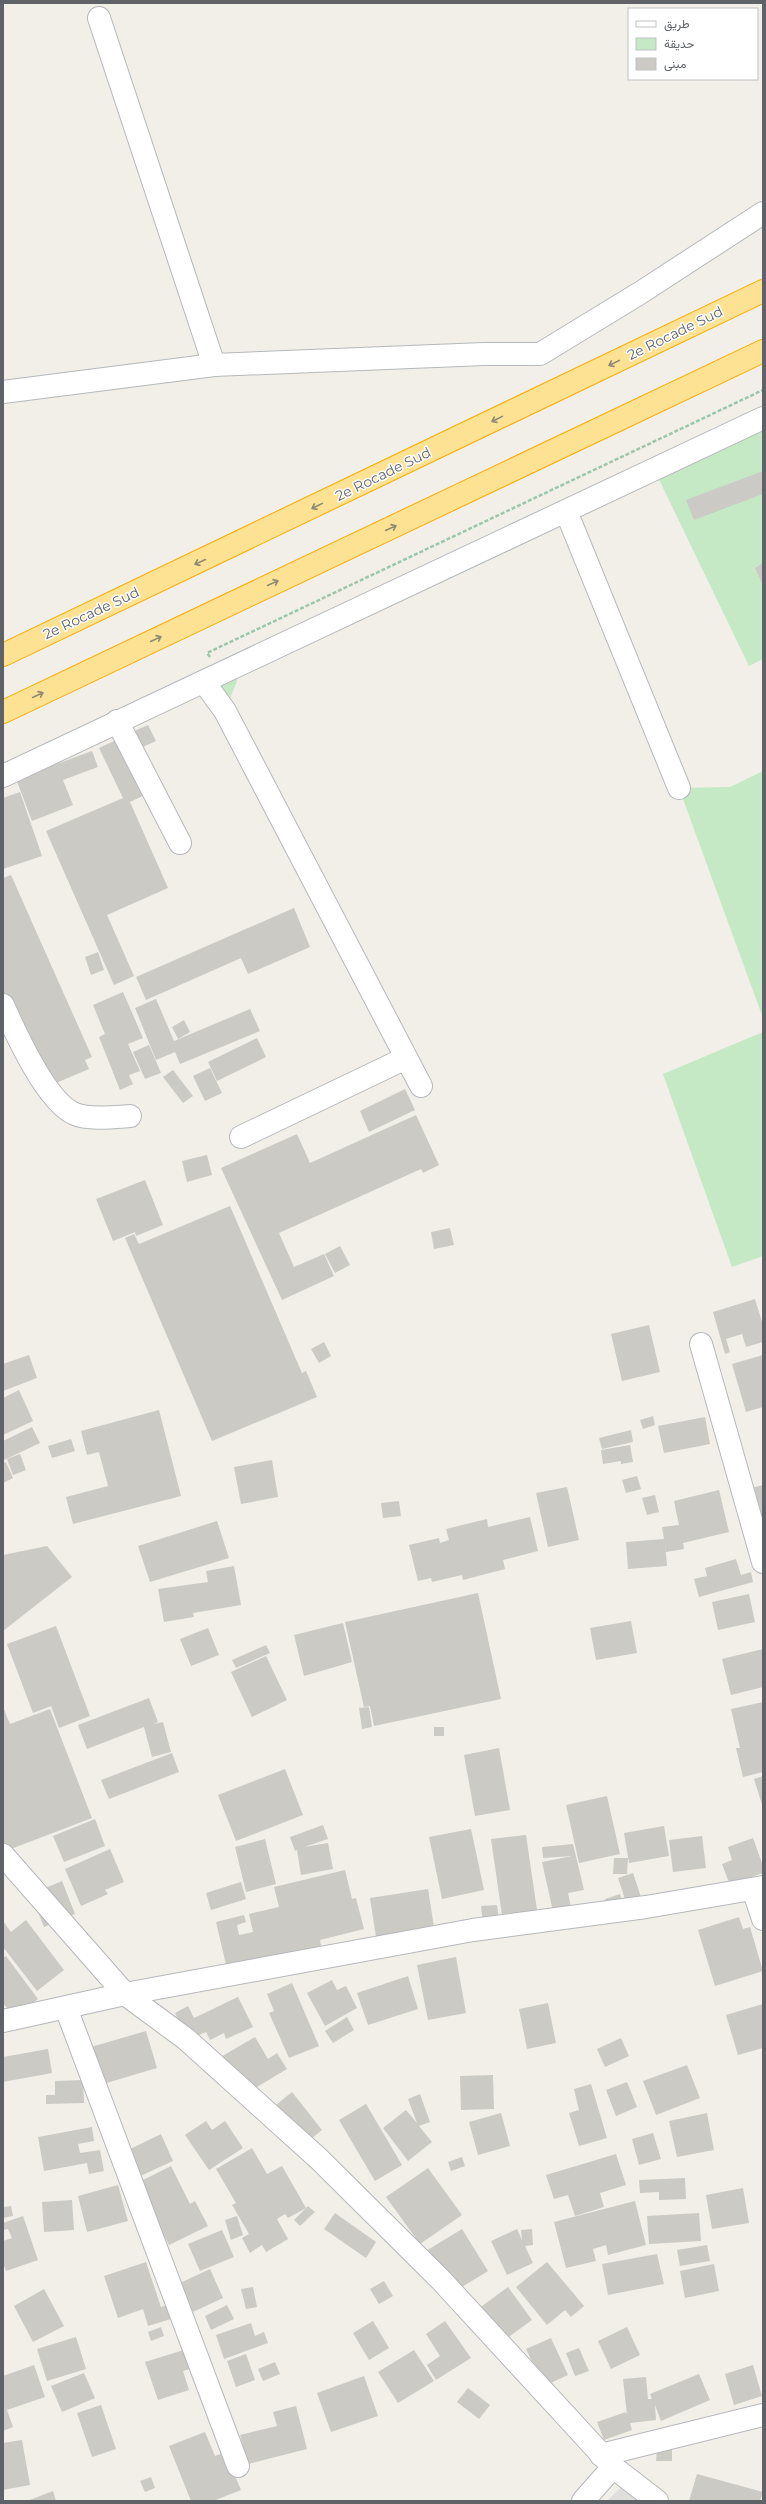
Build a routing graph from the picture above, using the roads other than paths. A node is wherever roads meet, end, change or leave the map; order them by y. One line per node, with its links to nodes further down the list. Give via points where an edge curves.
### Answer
1 (99, 18): 5 (street)
2 (763, 213): 5 (street, via 540,354)
3 (763, 291): 9 (highway, 2e Rocade Sud, one-way to 9)
4 (763, 351): 11 (highway, one-way to 4)
5 (214, 365): 6 (street)
6 (3, 392)
7 (763, 418): 8 (street)
8 (566, 511): 10 (street); 14 (street)
9 (3, 655)
10 (212, 679): 12 (street); 17 (street, via 225,711)
11 (3, 712)
12 (118, 721): 13 (street); 15 (street)
13 (3, 776)
14 (678, 788)
15 (180, 843)
16 (3, 1005): 19 (street, via 32,1064 65,1108 76,1115)
17 (406, 1058): 18 (street); 20 (street)
18 (421, 1086)
19 (130, 1116)
20 (241, 1137)
21 (701, 1344): 22 (street)
22 (763, 1562)
23 (3, 1855): 26 (street)
24 (758, 1888): 25 (street); 26 (street, via 646,1907 473,1930)
25 (763, 1919)
26 (124, 1994): 27 (street); 30 (street, via 186,2038 319,2159 441,2280)
27 (66, 2008): 28 (street); 31 (street)
28 (3, 2021)
29 (763, 2415): 30 (street)
30 (607, 2461): 32 (street); 33 (street)
31 (238, 2466)
32 (583, 2501)
33 (656, 2501)

